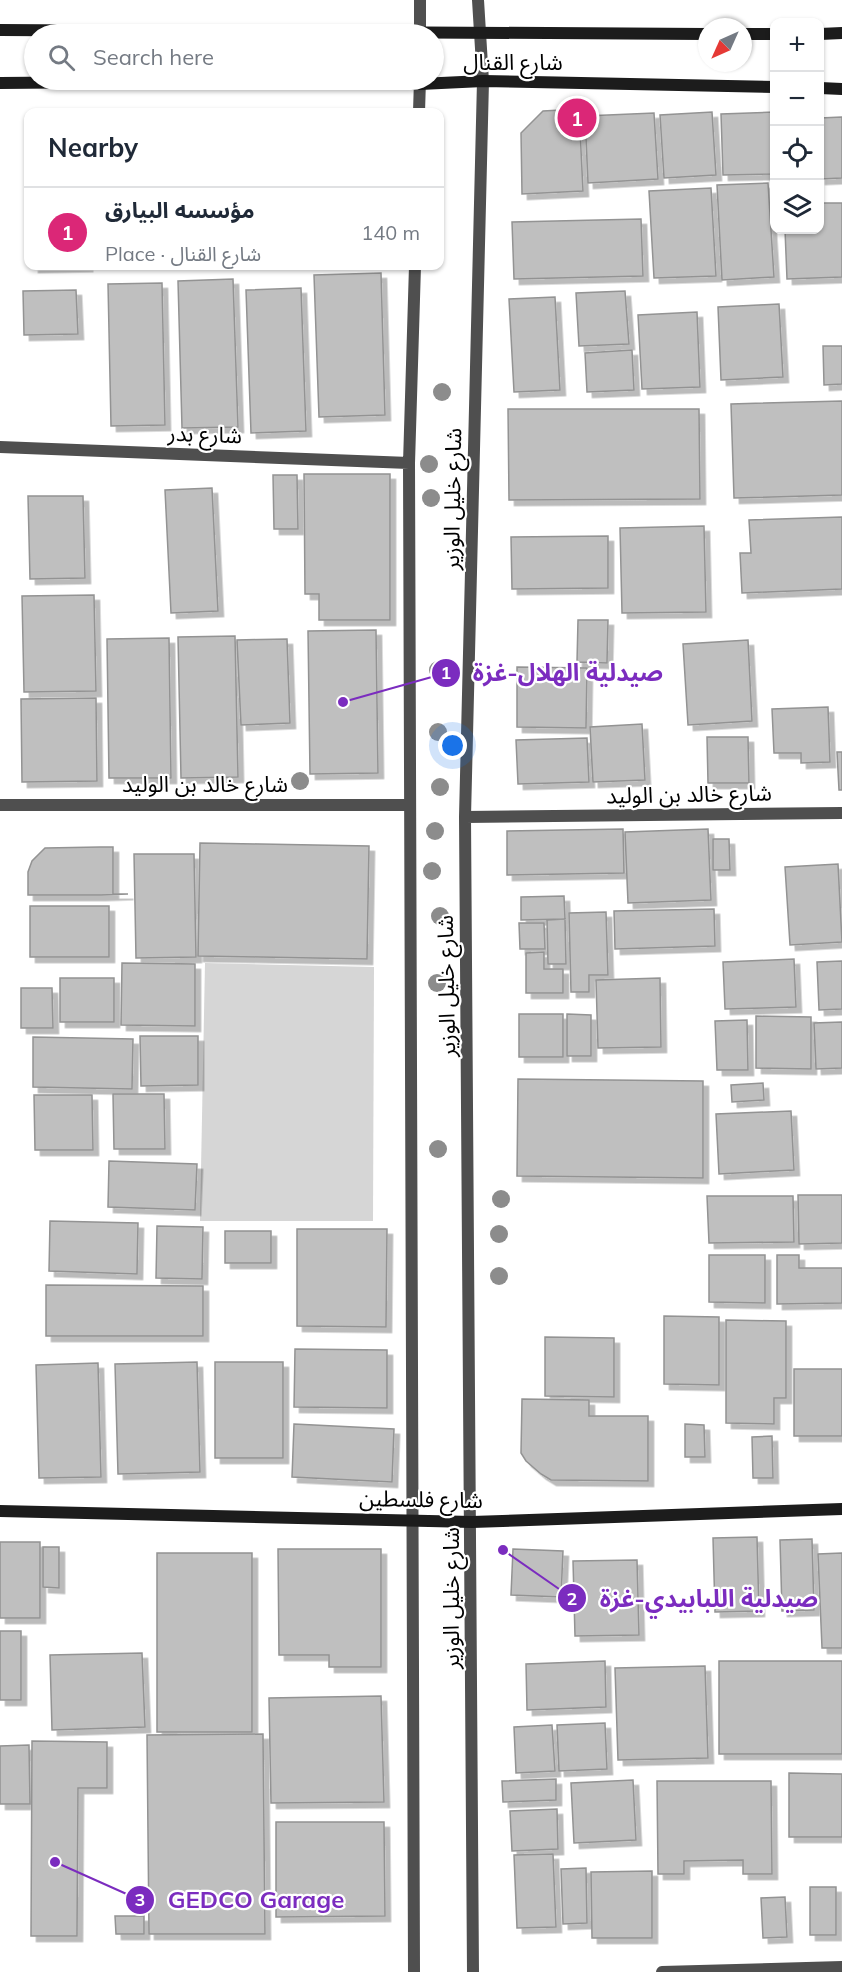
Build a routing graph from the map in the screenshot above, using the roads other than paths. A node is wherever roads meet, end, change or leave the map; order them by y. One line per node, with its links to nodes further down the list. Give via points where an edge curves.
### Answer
1 (420, 0): 3 (street)
2 (478, 0): 12 (street, شارع خليل الوزير)
3 (420, 24)
4 (0, 30): 5 (main road, شارع القنال)
5 (24, 30)
6 (824, 33): 7 (main road)
7 (842, 33)
8 (444, 34): 12 (main road, شارع القنال)
9 (698, 34): 12 (main road, شارع القنال)
10 (752, 34): 11 (main road)
11 (770, 34)
12 (479, 35): 13 (street, شارع خليل الوزير)
13 (483, 81): 14 (main road, شارع القنال); 17 (main road, شارع القنال); 28 (street, شارع خليل الوزير)
14 (444, 82)
15 (0, 83): 16 (main road, شارع القنال)
16 (24, 83)
17 (770, 87)
18 (824, 88): 19 (main road)
19 (842, 89)
20 (420, 90): 21 (street)
21 (419, 108)
22 (415, 270): 24 (street, شارع خليل الوزير)
23 (0, 447): 24 (street, شارع بدر)
24 (409, 463): 26 (street, شارع خليل الوزير)
25 (0, 805): 26 (street, شارع خالد بن الوليد)
26 (410, 805): 31 (street, شارع خليل الوزير)
27 (842, 813): 28 (street, شارع خالد بن الوليد)
28 (465, 817): 32 (street, شارع خليل الوزير)
29 (842, 1509): 32 (main road, شارع فلسطين)
30 (0, 1511): 31 (main road, شارع فلسطين)
31 (412, 1521): 32 (main road, شارع فلسطين); 34 (street, شارع خليل الوزير)
32 (472, 1522): 35 (street, شارع خليل الوزير)
33 (842, 1966): 36 (street)
34 (414, 1972)
35 (473, 1972)
36 (662, 1972)

